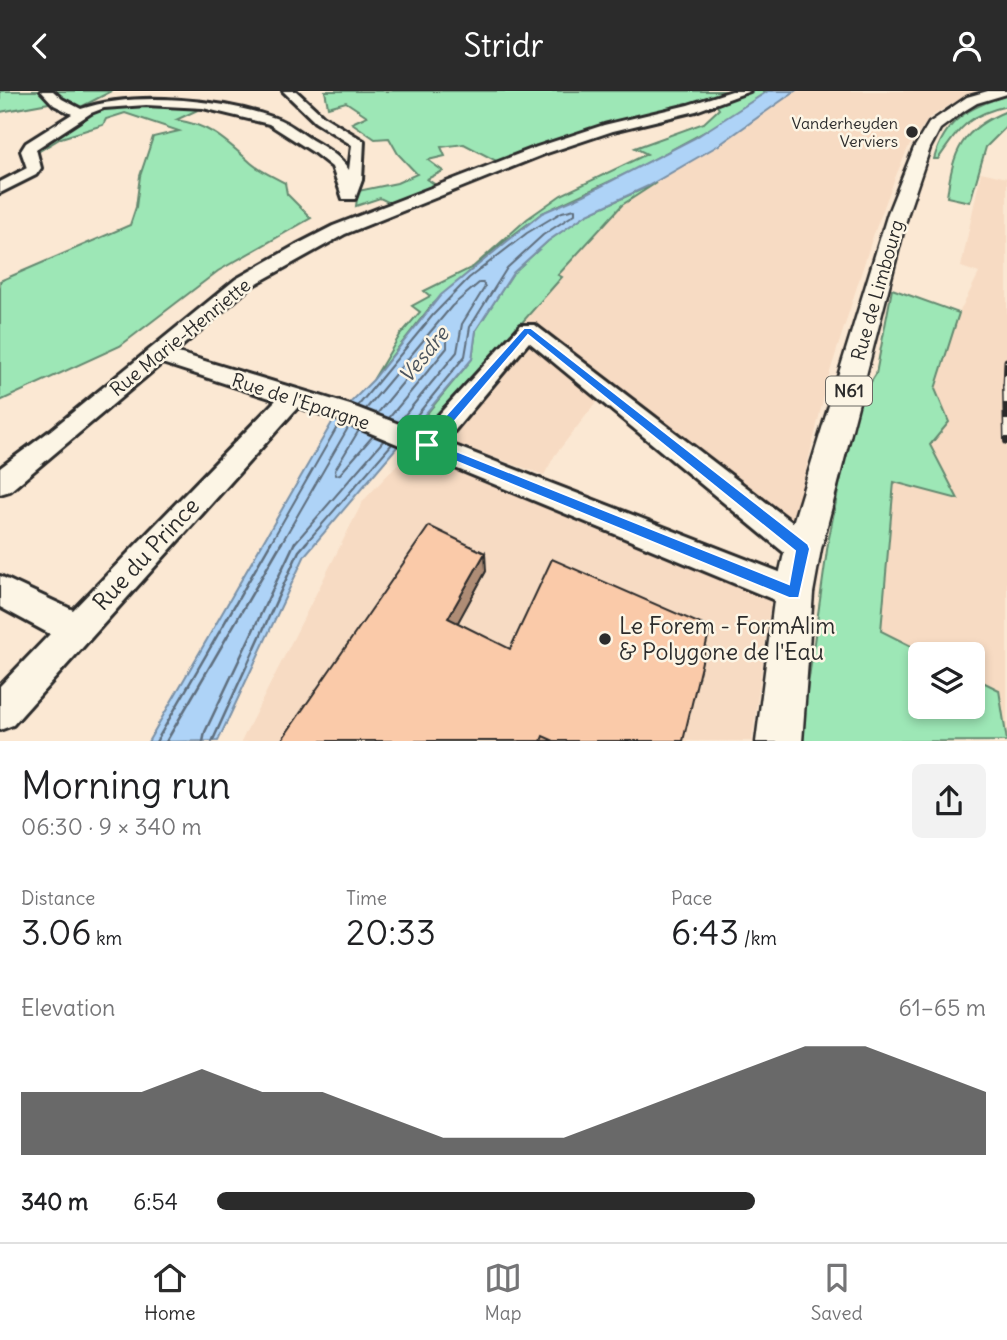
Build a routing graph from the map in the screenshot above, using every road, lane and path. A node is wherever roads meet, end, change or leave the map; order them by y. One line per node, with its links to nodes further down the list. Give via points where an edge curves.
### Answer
1 (47, 91): 5 (street)
2 (289, 91): 7 (street, via 319,119 359,145)
3 (744, 91): 8 (street, Rue Marie-Henriette, via 542,150)
4 (1003, 91): 13 (main road, Rue de Limbourg / N61, via 959,108 934,126 922,148 898,213)
5 (82, 114): 6 (street, via 31,145 28,151 34,168); 7 (street, via 115,102 172,101 273,121 330,156 345,176)
6 (0, 188)
7 (349, 196): 8 (street)
8 (340, 230): 9 (street, Rue Marie-Henriette, via 243,283)
9 (156, 354): 10 (street, Rue de l'Epargne); 12 (street, Rue Marie-Henriette)
10 (293, 397): 11 (street, Rue de l'Epargne); 16 (street, Rue du Prince)
11 (423, 443): 13 (street, via 528,330); 15 (street, Rue de l'Epargne)
12 (4, 477)
13 (803, 549): 15 (main road, Rue de Limbourg / N61)
14 (0, 591): 16 (street)
15 (794, 593): 18 (main road, Rue de Limbourg / N61)
16 (76, 629): 17 (street, Rue du Prince)
17 (0, 712)
18 (779, 741)

